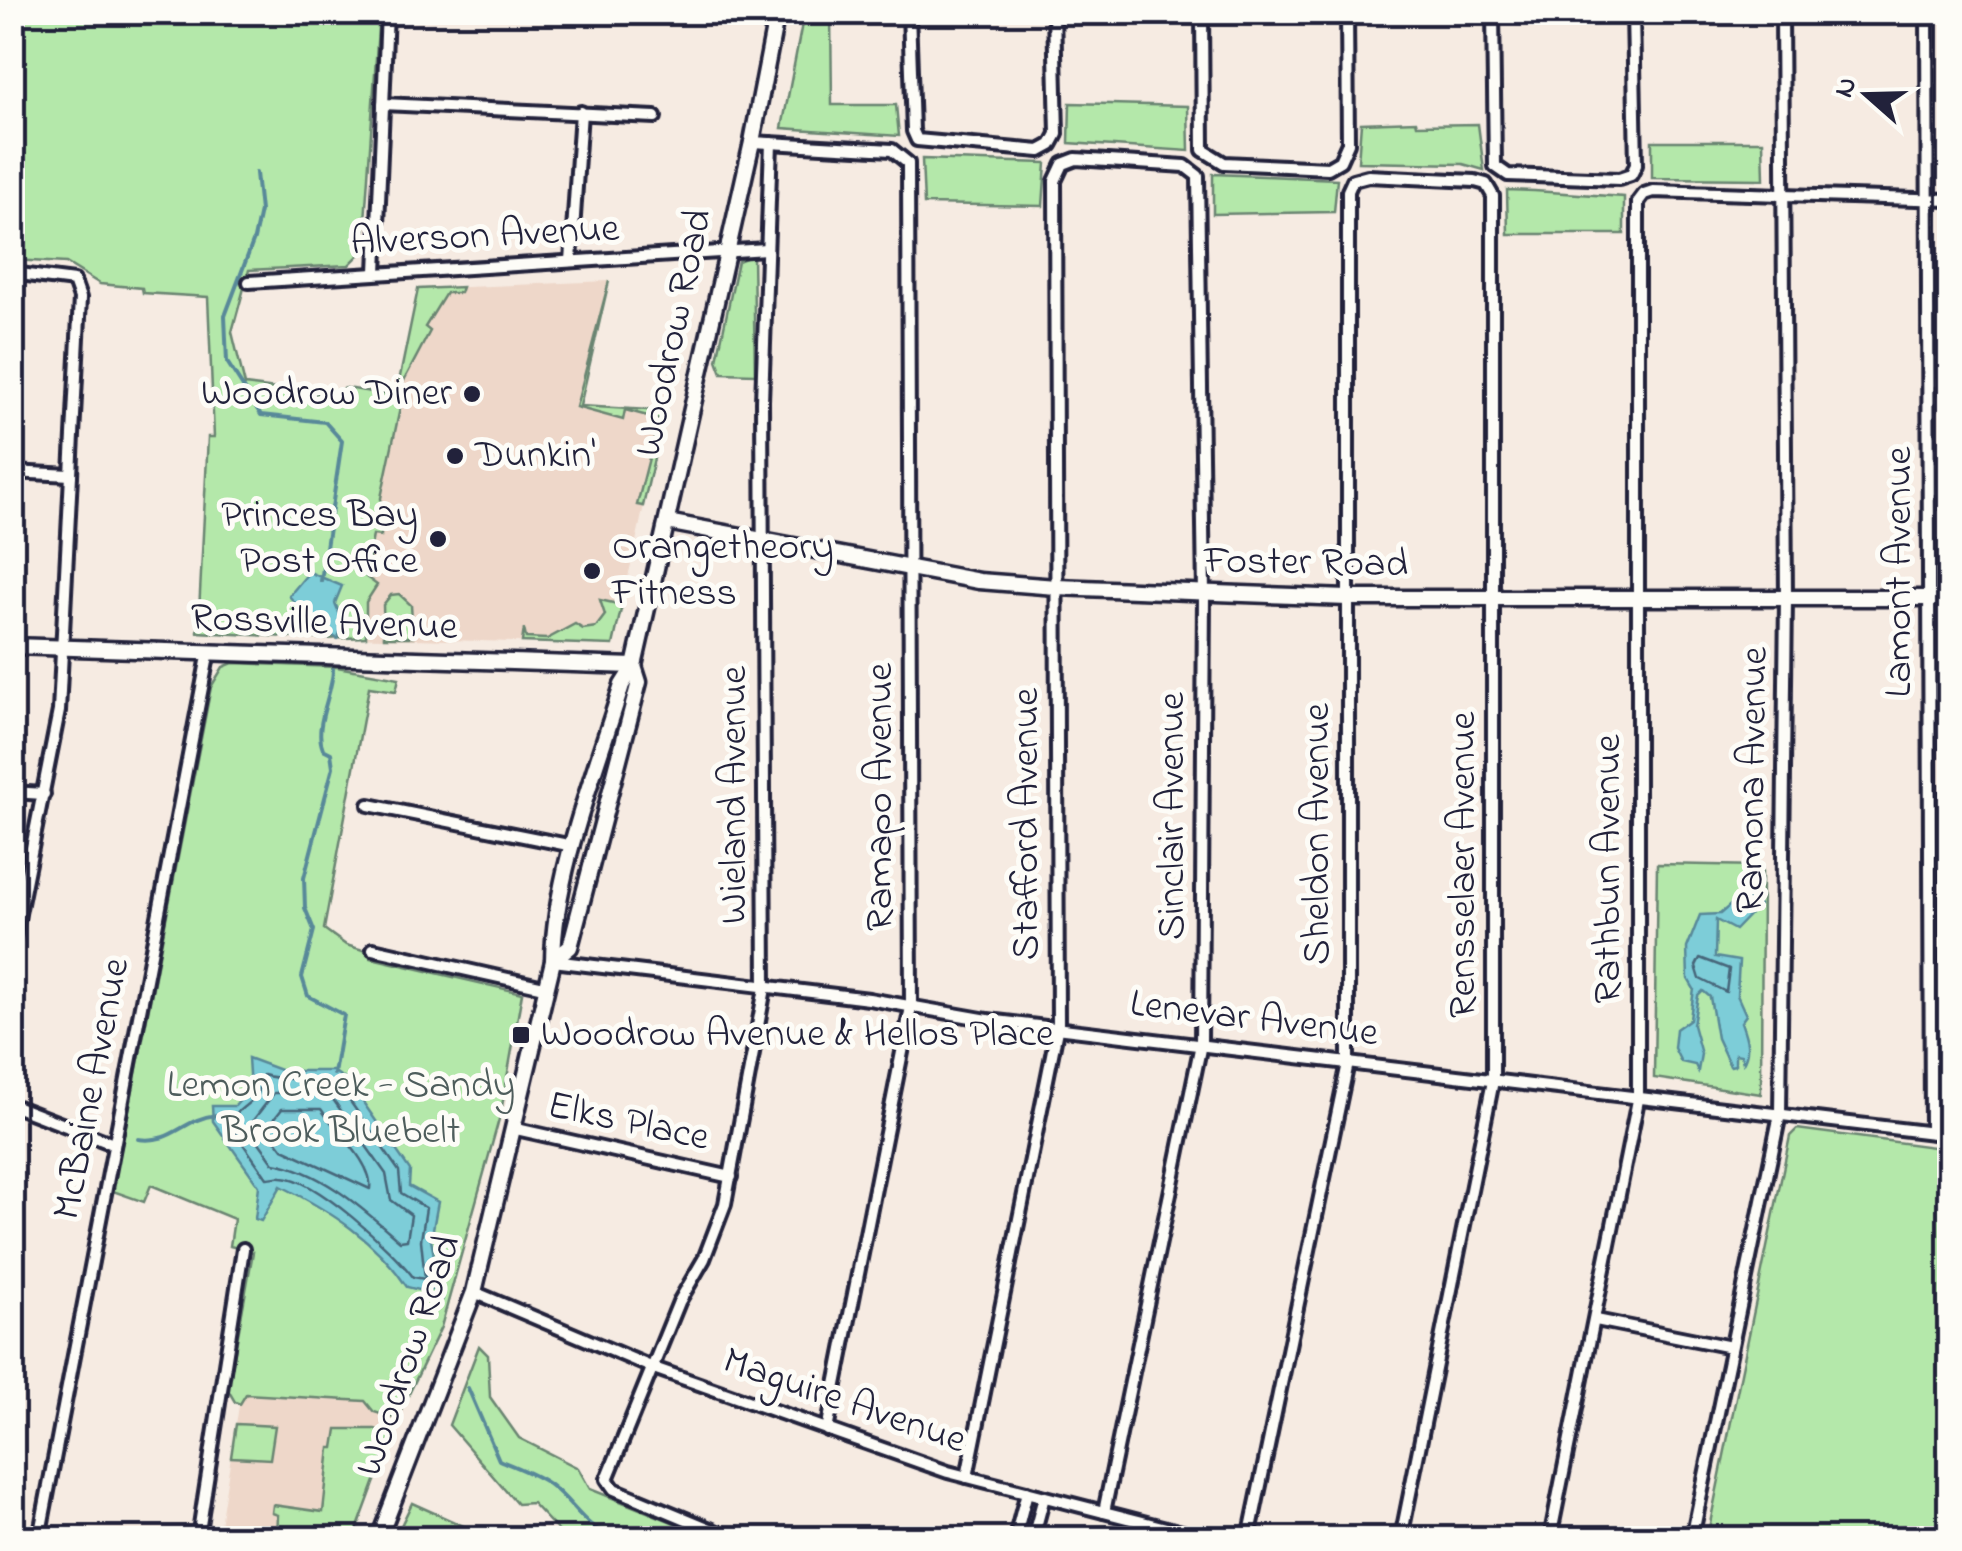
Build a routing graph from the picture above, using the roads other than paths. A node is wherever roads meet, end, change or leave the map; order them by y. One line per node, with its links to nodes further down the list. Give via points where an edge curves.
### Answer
1 (388, 12): 11 (street)
2 (777, 12): 14 (street, Woodrow Road)
3 (909, 12): 4 (street, via 917,140 1031,150 1051,145 1057,134)
4 (1054, 12)
5 (1202, 12): 6 (street, via 1206,154 1224,163 1328,168 1348,143)
6 (1346, 12)
7 (1492, 12): 8 (street, via 1493,158 1508,175 1629,177 1636,165)
8 (1633, 12)
9 (1782, 12): 18 (street, Ramona Avenue)
10 (1927, 12): 19 (street, Lamont Avenue)
11 (383, 104): 12 (street); 24 (street)
12 (581, 112): 13 (street); 23 (street)
13 (655, 117)
14 (752, 142): 15 (street); 22 (street, Woodrow Road)
15 (771, 143): 21 (street, Wieland Avenue); 31 (street, Ramapo Avenue, via 904,156)
16 (1196, 171): 32 (street, Stafford Avenue, via 1076,159 1062,164 1055,181); 33 (street, Sinclair Avenue)
17 (1353, 180): 34 (street, Sheldon Avenue); 35 (street, Rensselaer Avenue, via 1486,184 1493,196)
18 (1784, 194): 19 (street); 36 (street, Rathbun Avenue, via 1644,194 1637,207); 37 (street, Ramona Avenue)
19 (1930, 200): 20 (street); 38 (street, Lamont Avenue)
20 (1950, 200)
21 (766, 249): 22 (street, Alverson Avenue); 30 (street, Wieland Avenue)
22 (724, 253): 23 (street, Alverson Avenue); 29 (street, Woodrow Road)
23 (570, 261): 24 (street, Alverson Avenue)
24 (376, 272): 26 (street, Alverson Avenue)
25 (12, 273): 28 (street, via 74,281 80,298)
26 (249, 282)
27 (12, 472): 28 (street)
28 (71, 475): 41 (street)
29 (667, 522): 30 (street, Foster Road); 43 (street, Woodrow Road)
30 (766, 542): 31 (street, Foster Road); 54 (street, Wieland Avenue)
31 (911, 570): 32 (street, Foster Road); 55 (street, Ramapo Avenue)
32 (1056, 587): 33 (street, Foster Road); 56 (street, Stafford Avenue)
33 (1204, 596): 34 (street, Foster Road); 57 (street, Sinclair Avenue)
34 (1348, 598): 35 (street, Foster Road); 58 (street, Sheldon Avenue)
35 (1495, 598): 36 (street, Foster Road); 59 (street, Rensselaer Avenue)
36 (1640, 598): 37 (street, Foster Road); 60 (street, Rathbun Avenue)
37 (1786, 598): 38 (street, Foster Road); 62 (street, Ramona Avenue)
38 (1930, 598): 39 (street, Foster Road); 64 (street, Lamont Avenue)
39 (1950, 598)
40 (12, 646): 41 (street, Rossville Avenue)
41 (61, 649): 42 (street, Rossville Avenue); 45 (street, via 59,711)
42 (209, 651): 43 (street, Rossville Avenue); 66 (street, McBaine Avenue)
43 (634, 666): 47 (street, Woodrow Road, via 622,684); 48 (street, Woodrow Road, via 639,682)
44 (12, 792): 45 (street)
45 (44, 794): 49 (street)
46 (370, 804): 47 (street)
47 (574, 846): 48 (street); 52 (street, Woodrow Road)
48 (597, 849): 52 (street, Woodrow Road, via 570,947)
49 (14, 934): 50 (street)
50 (12, 949)
51 (372, 949): 53 (street)
52 (553, 961): 53 (street, Woodrow Road); 54 (street, Lenevar Avenue)
53 (544, 987): 63 (street, Woodrow Road)
54 (764, 988): 55 (street, Lenevar Avenue); 67 (street, Wieland Avenue)
55 (912, 1007): 56 (street, Lenevar Avenue); 73 (street, Ramapo Avenue)
56 (1058, 1026): 57 (street, Lenevar Avenue); 74 (street, Stafford Avenue)
57 (1201, 1044): 58 (street, Lenevar Avenue); 77 (street, Sinclair Avenue)
58 (1348, 1063): 59 (street, Lenevar Avenue); 85 (street, Sheldon Avenue)
59 (1493, 1081): 60 (street, Lenevar Avenue); 86 (street, Rensselaer Avenue)
60 (1638, 1100): 62 (street, Lenevar Avenue); 70 (street, Rathbun Avenue)
61 (12, 1105): 66 (street)
62 (1780, 1114): 64 (street, Lenevar Avenue); 71 (street, Ramona Avenue)
63 (512, 1128): 67 (street, Elks Place); 69 (street, Woodrow Road)
64 (1930, 1132): 65 (street, Lenevar Avenue)
65 (1950, 1135)
66 (113, 1144): 78 (street, McBaine Avenue)
67 (731, 1177): 72 (street, Wieland Avenue, via 716,1231)
68 (243, 1249): 79 (street)
69 (474, 1292): 72 (street, Maguire Avenue); 80 (street, Woodrow Road)
70 (1596, 1320): 71 (street); 87 (street, Rathbun Avenue)
71 (1731, 1347): 88 (street, Ramona Avenue)
72 (652, 1367): 73 (street, Maguire Avenue); 81 (street, Wieland Avenue, via 608,1484)
73 (828, 1430): 74 (street, Maguire Avenue)
74 (967, 1477): 75 (street, Maguire Avenue)
75 (1027, 1492): 76 (street, Maguire Avenue); 82 (street)
76 (1044, 1497): 77 (street, Maguire Avenue); 83 (street)
77 (1104, 1512): 84 (street, Maguire Avenue)
78 (39, 1538)
79 (198, 1538)
80 (379, 1538)
81 (732, 1538)
82 (1015, 1538)
83 (1034, 1538)
84 (1206, 1538)
85 (1249, 1538)
86 (1401, 1538)
87 (1550, 1538)
88 (1692, 1538)

